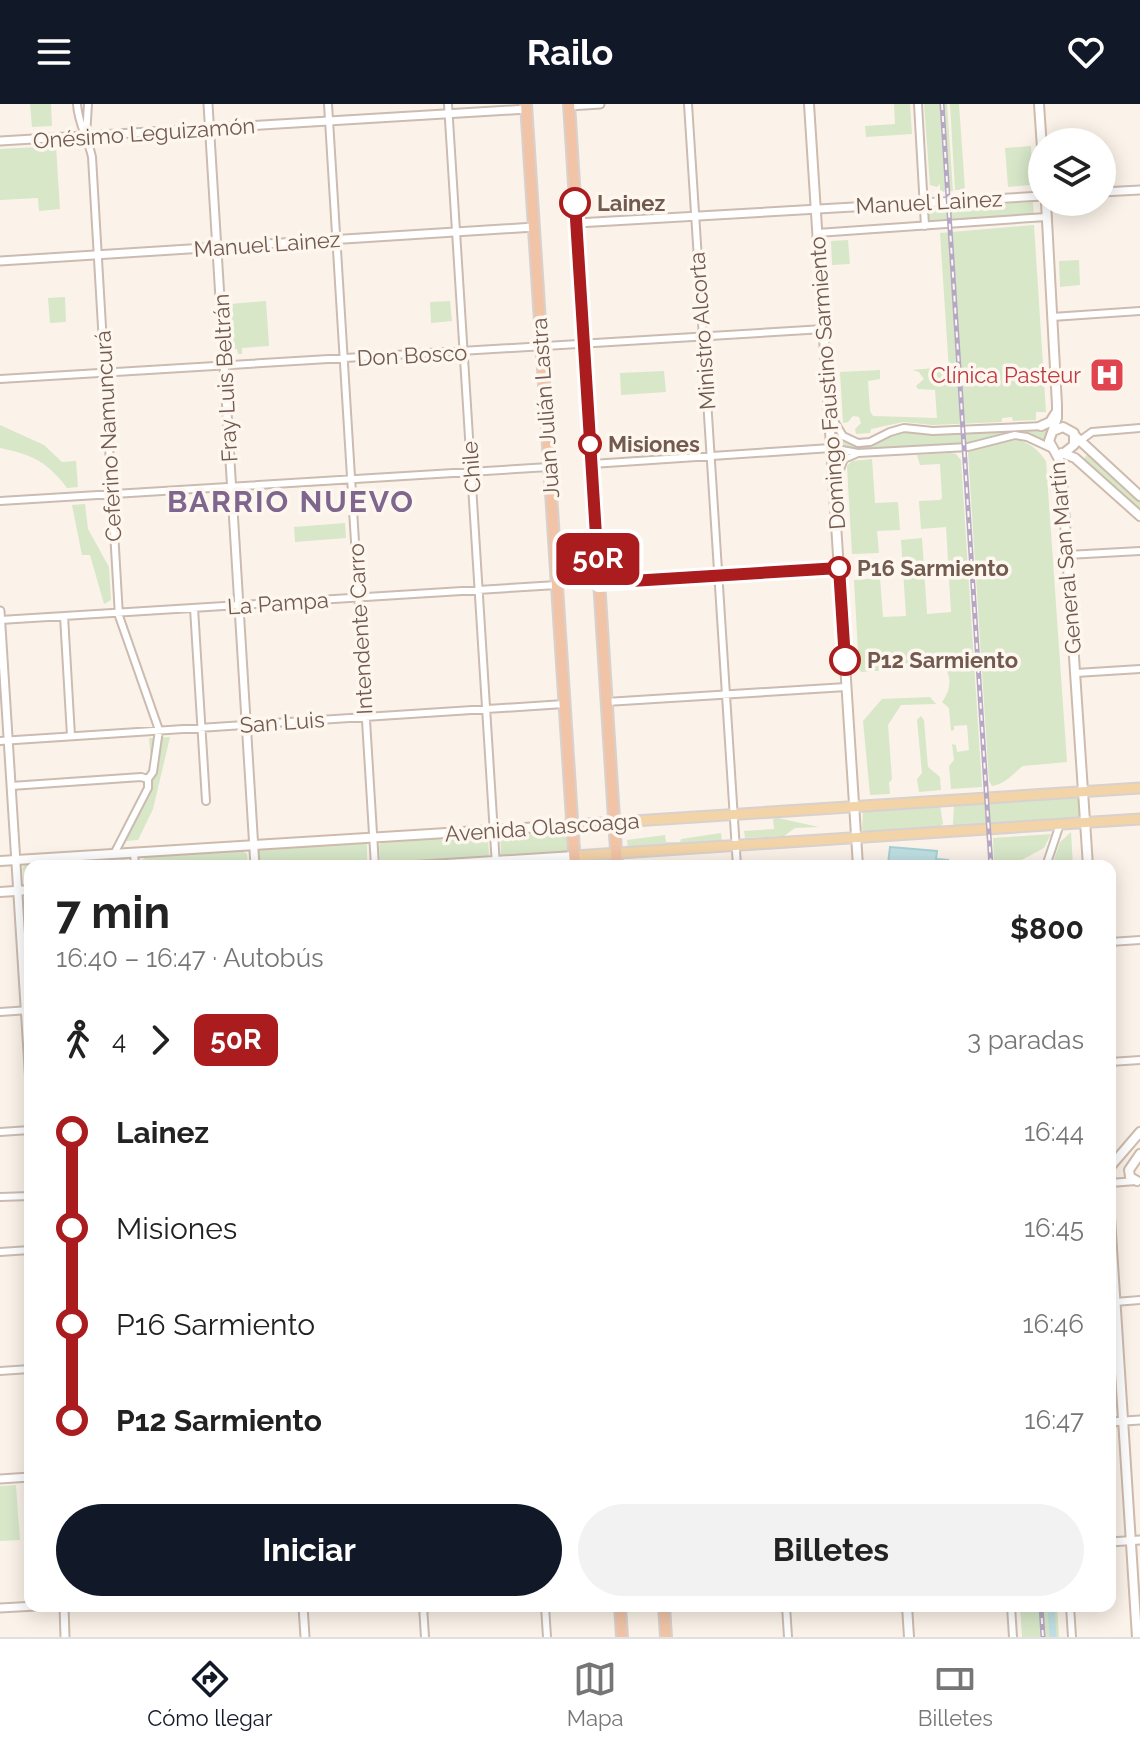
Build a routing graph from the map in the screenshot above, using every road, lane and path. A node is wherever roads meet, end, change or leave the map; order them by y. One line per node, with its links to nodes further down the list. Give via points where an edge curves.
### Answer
1 (77, 104): 17 (street, Ceferino Namuncurá)
2 (88, 104): 17 (street, Ceferino Namuncurá)
3 (208, 104): 15 (street, Fray Luis Beltrán)
4 (328, 104): 14 (street, Intendente Carro)
5 (448, 104): 13 (street, Chile)
6 (600, 104): 11 (street)
7 (688, 104): 24 (street, Ministro Alcorta)
8 (809, 104): 23 (main road, Domingo Faustino Sarmiento)
9 (918, 104): 22 (street)
10 (1039, 104): 16 (main road)
11 (569, 105): 26 (highway)
12 (526, 106): 13 (street, Onésimo Leguizamón); 28 (highway, Juan Julián Lastra)
13 (449, 114): 14 (street, Onésimo Leguizamón); 29 (street, Chile)
14 (329, 121): 15 (street, Onésimo Leguizamón); 31 (street, Intendente Carro)
15 (210, 128): 17 (street, Onésimo Leguizamón); 32 (street, Fray Luis Beltrán)
16 (1041, 128)
17 (86, 136): 18 (street, Onésimo Leguizamón); 33 (street, Ceferino Namuncurá, via 92,157)
18 (0, 141)
19 (1140, 190): 20 (street)
20 (1116, 191)
21 (1028, 197): 22 (street, Manuel Lainez)
22 (924, 203): 23 (street, Manuel Lainez); 27 (street)
23 (816, 209): 24 (street, Manuel Lainez); 30 (main road, Domingo Faustino Sarmiento)
24 (695, 216): 26 (street, Manuel Lainez); 38 (street, Ministro Alcorta)
25 (1046, 217): 27 (street); 36 (main road, General San Martín)
26 (577, 223): 39 (highway)
27 (925, 226): 30 (street)
28 (534, 227): 29 (street, Manuel Lainez); 40 (highway, Juan Julián Lastra)
29 (456, 232): 31 (street, Manuel Lainez); 41 (street, Chile)
30 (817, 233): 37 (main road, Domingo Faustino Sarmiento)
31 (336, 239): 32 (street, Manuel Lainez); 42 (street, Intendente Carro)
32 (217, 247): 33 (street, Manuel Lainez); 43 (street, Fray Luis Beltrán)
33 (97, 255): 34 (street, Manuel Lainez); 44 (street, Ceferino Namuncurá)
34 (0, 261)
35 (1140, 311): 36 (street)
36 (1052, 317): 46 (main road, General San Martín)
37 (824, 329): 38 (street, Don Bosco); 47 (main road, Domingo Faustino Sarmiento)
38 (703, 337): 39 (street, Don Bosco); 56 (street, Ministro Alcorta)
39 (584, 344): 40 (street, Don Bosco); 58 (highway)
40 (542, 347): 41 (street, Don Bosco); 59 (highway, Juan Julián Lastra)
41 (464, 352): 42 (street, Don Bosco); 60 (street, Chile)
42 (344, 359): 43 (street, Don Bosco); 61 (street, Intendente Carro)
43 (224, 366): 44 (street, Don Bosco); 62 (street, Fray Luis Beltrán)
44 (104, 373): 45 (street, Don Bosco); 64 (street, Ceferino Namuncurá)
45 (0, 379)
46 (1057, 405): 48 (main road, via 1053,418); 49 (main road, General San Martín)
47 (830, 413): 48 (street, via 841,435 858,443 904,428); 52 (main road, Domingo Faustino Sarmiento)
48 (1041, 426): 49 (street)
49 (1056, 428): 51 (main road); 54 (main road, General San Martín, via 1049,441)
50 (1140, 428): 51 (street, via 1095,431)
51 (1077, 438): 53 (main road); 54 (main road, via 1072,448)
52 (831, 448): 55 (street); 56 (street); 63 (main road, Domingo Faustino Sarmiento)
53 (1089, 450): 57 (main road, via 1079,453); 65 (main road)
54 (1057, 451): 55 (street, via 1011,435 971,447); 57 (main road); 69 (main road, General San Martín)
55 (858, 453): 63 (street, via 842,461)
56 (710, 456): 58 (street); 71 (street, Ministro Alcorta)
57 (1079, 463): 67 (main road)
58 (592, 464): 72 (highway)
59 (549, 467): 60 (street); 73 (highway, Juan Julián Lastra)
60 (471, 472): 61 (street); 74 (street, Chile)
61 (351, 479): 62 (street); 75 (street, Intendente Carro)
62 (231, 487): 64 (street); 76 (street, Fray Luis Beltrán)
63 (833, 487): 70 (main road, Domingo Faustino Sarmiento)
64 (112, 494): 66 (street); 79 (street, Ceferino Namuncurá)
65 (1140, 496)
66 (0, 501)
67 (1140, 516)
68 (1140, 551): 69 (street)
69 (1067, 555): 83 (main road, General San Martín)
70 (839, 568): 71 (street); 84 (main road, Domingo Faustino Sarmiento)
71 (718, 576): 72 (street); 85 (street, Ministro Alcorta)
72 (599, 583): 86 (highway)
73 (557, 585): 74 (street, La Pampa); 87 (highway, Juan Julián Lastra)
74 (478, 590): 75 (street, La Pampa); 88 (street, Chile)
75 (358, 598): 76 (street, La Pampa); 89 (street, Intendente Carro)
76 (239, 605): 77 (street, La Pampa); 90 (street, Fray Luis Beltrán)
77 (194, 608): 79 (street, La Pampa); 91 (street)
78 (0, 611): 81 (street)
79 (119, 613): 80 (street, La Pampa); 92 (street, Ceferino Namuncurá)
80 (64, 616): 81 (street, La Pampa); 93 (street)
81 (0, 620): 94 (street)
82 (1140, 669): 83 (street)
83 (1076, 673): 98 (main road, General San Martín)
84 (846, 687): 85 (street); 100 (main road, Domingo Faustino Sarmiento)
85 (726, 695): 86 (street); 101 (street, Ministro Alcorta)
86 (606, 702): 103 (highway)
87 (564, 704): 88 (street, San Luis); 106 (highway, Juan Julián Lastra)
88 (486, 709): 89 (street, San Luis); 107 (street, Chile)
89 (365, 717): 90 (street, San Luis); 108 (street, Intendente Carro)
90 (246, 725): 91 (street, San Luis); 110 (street, Fray Luis Beltrán)
91 (201, 728): 92 (street, San Luis); 99 (street)
92 (159, 730): 93 (street, San Luis); 95 (street)
93 (71, 736): 94 (street, San Luis)
94 (4, 740): 96 (street)
95 (148, 779): 96 (street); 113 (street)
96 (11, 786): 114 (street)
97 (1140, 788): 98 (main road, Avenida Olascoaga)
98 (1084, 791): 100 (main road, Avenida Olascoaga); 104 (main road, General San Martín)
99 (206, 801)
100 (854, 806): 101 (main road, Avenida Olascoaga); 109 (main road, Domingo Faustino Sarmiento)
101 (733, 814): 103 (main road, Avenida Olascoaga); 111 (street, Ministro Alcorta)
102 (1140, 819): 104 (main road, Avenida Olascoaga)
103 (614, 822): 106 (main road, Avenida Olascoaga); 120 (highway)
104 (1086, 822): 105 (main road, Avenida Olascoaga); 124 (main road, General San Martín)
105 (1060, 823): 109 (main road, Avenida Olascoaga); 123 (street)
106 (572, 825): 107 (main road, Avenida Olascoaga); 119 (highway, Juan Julián Lastra)
107 (493, 830): 108 (main road, Avenida Olascoaga); 118 (street, Chile)
108 (373, 837): 110 (main road, Avenida Olascoaga); 117 (street, Intendente Carro)
109 (856, 837): 111 (main road, Avenida Olascoaga); 122 (main road, Domingo Faustino Sarmiento)
110 (253, 845): 112 (main road, Avenida Olascoaga); 116 (street, Fray Luis Beltrán)
111 (735, 846): 120 (main road, Avenida Olascoaga); 121 (street, Ministro Alcorta)
112 (134, 852): 113 (main road, Avenida Olascoaga); 115 (street)
113 (114, 854): 114 (main road, Avenida Olascoaga)
114 (16, 860): 125 (main road, Avenida Olascoaga); 127 (street)
115 (135, 860)
116 (254, 860)
117 (375, 860)
118 (496, 860)
119 (574, 860)
120 (616, 860)
121 (736, 860)
122 (858, 860)
123 (1048, 860)
124 (1088, 860)
125 (0, 861)
126 (24, 890): 127 (main road)
127 (18, 891): 128 (main road); 131 (street)
128 (0, 892)
129 (1140, 940): 130 (street)
130 (1116, 942)
131 (24, 962)
132 (24, 1010): 133 (street)
133 (0, 1012)
134 (1140, 1060): 135 (street)
135 (1116, 1062)
136 (24, 1130): 137 (street)
137 (0, 1132)
138 (1140, 1132): 139 (main road)
139 (1122, 1153): 141 (main road); 142 (main road, via 1125,1163)
140 (1140, 1154): 142 (main road)
141 (1116, 1160)
142 (1133, 1163): 143 (main road, via 1130,1175)
143 (1138, 1181): 144 (street)
144 (1116, 1183)
145 (24, 1196): 146 (street)
146 (0, 1197)
147 (24, 1250): 148 (street)
148 (0, 1252)
149 (1140, 1300): 150 (street)
150 (1116, 1302)
151 (1116, 1317): 155 (main road)
152 (24, 1369): 153 (street)
153 (0, 1371)
154 (1140, 1420): 155 (street)
155 (1123, 1421): 156 (street); 159 (main road)
156 (1116, 1422)
157 (24, 1477): 158 (street)
158 (0, 1479)
159 (1136, 1540): 160 (street); 183 (main road)
160 (1116, 1542)
161 (24, 1607): 162 (street)
162 (0, 1608)
163 (64, 1612): 173 (street)
164 (303, 1612): 174 (street)
165 (423, 1612): 175 (street)
166 (545, 1612): 176 (street)
167 (620, 1612): 177 (highway)
168 (664, 1612): 178 (highway)
169 (786, 1612): 179 (street)
170 (907, 1612): 180 (main road)
171 (1011, 1612): 181 (street)
172 (1070, 1612): 182 (street)
173 (65, 1637)
174 (305, 1637)
175 (425, 1637)
176 (547, 1637)
177 (622, 1637)
178 (666, 1637)
179 (788, 1637)
180 (909, 1637)
181 (1013, 1637)
182 (1072, 1637)
183 (1137, 1637)

